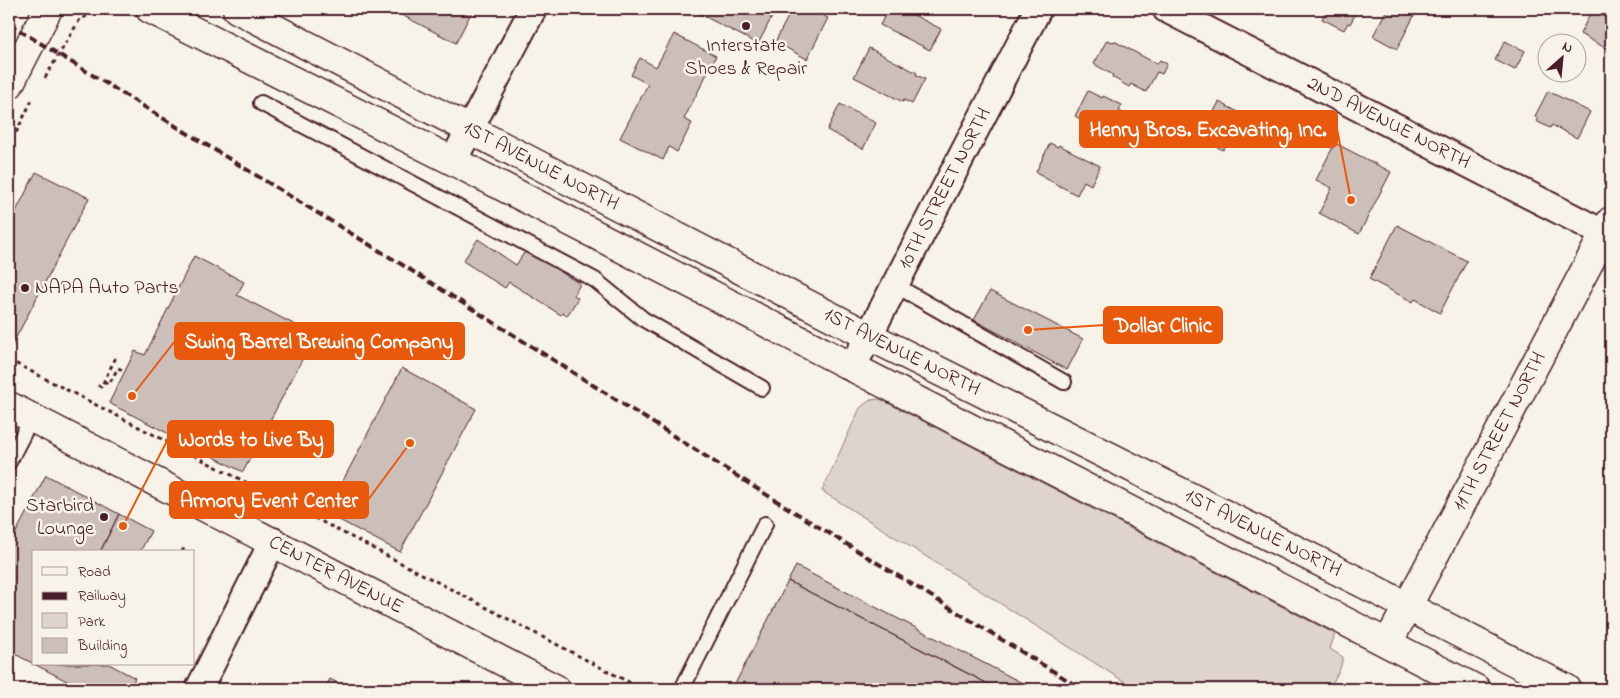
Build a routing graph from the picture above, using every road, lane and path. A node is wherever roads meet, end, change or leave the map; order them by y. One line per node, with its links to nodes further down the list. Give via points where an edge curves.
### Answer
1 (48, 9): 9 (main road)
2 (150, 9): 14 (main road, 1ST AVENUE NORTH)
3 (237, 9): 12 (main road, 1ST AVENUE NORTH)
4 (533, 9): 12 (street)
5 (1038, 9): 16 (street, 10TH STREET NORTH)
6 (1166, 9): 15 (street, 2ND AVENUE NORTH)
7 (92, 14): 8 (path, via 80,19)
8 (41, 85)
9 (9, 86)
10 (37, 92): 13 (path)
11 (261, 104): 25 (lane, via 595,280 643,319)
12 (470, 130): 14 (street); 17 (main road, 1ST AVENUE NORTH)
13 (9, 147)
14 (453, 161): 20 (main road, 1ST AVENUE NORTH)
15 (1609, 230): 32 (main road, 11TH STREET NORTH)
16 (895, 285): 17 (street, 10TH STREET NORTH); 23 (lane)
17 (869, 336): 20 (street, 10TH STREET NORTH); 32 (main road, 1ST AVENUE NORTH)
18 (112, 357): 22 (path, via 116,359)
19 (9, 360): 36 (path)
20 (852, 368): 33 (main road, 1ST AVENUE NORTH)
21 (125, 371): 22 (path, via 118,368 109,384)
22 (104, 382): 24 (path, via 102,387)
23 (1064, 382)
24 (98, 385)
25 (762, 388)
26 (20, 412): 27 (lane); 29 (main road, CENTER AVENUE)
27 (9, 462)
28 (765, 524): 37 (lane)
29 (273, 541): 34 (street); 35 (main road, CENTER AVENUE)
30 (185, 546): 31 (path)
31 (183, 550)
32 (1407, 606): 33 (main road, 11TH STREET NORTH); 39 (main road, 1ST AVENUE NORTH)
33 (1388, 644): 38 (main road, 1ST AVENUE NORTH)
34 (199, 689)
35 (556, 689)
36 (642, 689)
37 (682, 689)
38 (1476, 689)
39 (1567, 689)

